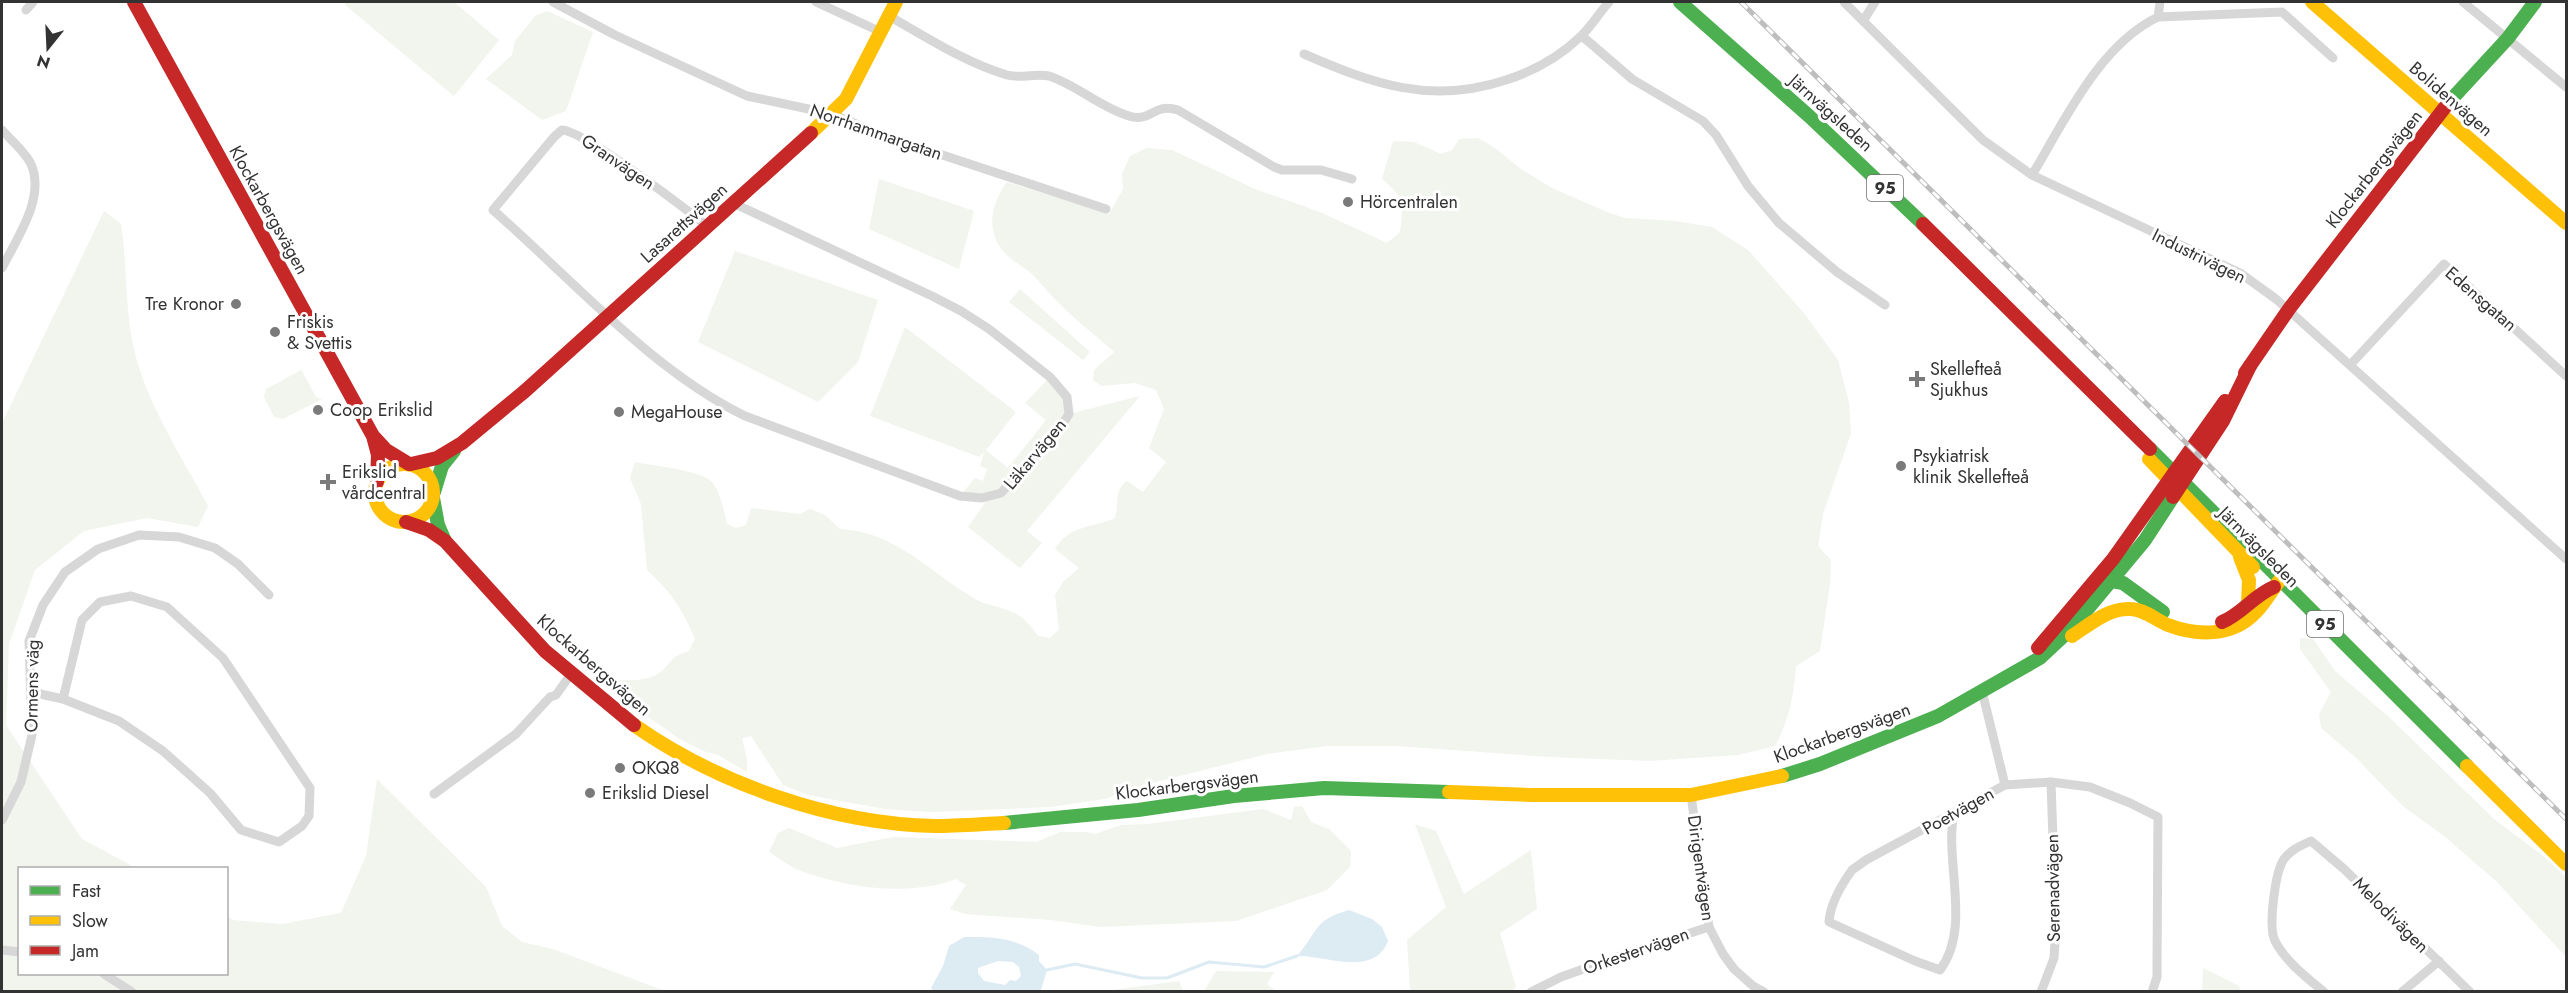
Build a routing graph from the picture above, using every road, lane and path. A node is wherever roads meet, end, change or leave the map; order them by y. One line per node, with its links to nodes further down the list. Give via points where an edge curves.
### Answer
1 (33, 2): 14 (street)
2 (134, 2): 39 (main road, Klockarbergsvägen)
3 (553, 2): 24 (street, Norrhammargatan, via 747,96)
4 (816, 2): 18 (street)
5 (896, 2): 15 (main road, Lasarettsvägen)
6 (1609, 2): 19 (street)
7 (1680, 2): 44 (main road, Järnvägsleden / 95, via 1849,153)
8 (1844, 2): 17 (street, Industrivägen)
9 (1875, 2): 17 (street)
10 (2160, 2): 16 (street)
11 (2312, 2): 25 (main road, Bolidenvägen)
12 (2463, 2): 20 (street)
13 (2535, 2): 20 (main road, Klockarbergsvägen)
14 (26, 10)
15 (889, 16): 18 (main road, Lasarettsvägen); 28 (street, via 1006,75 1049,76 1130,117 1147,117 1158,108 1178,110 1274,167 1321,170)
16 (2158, 17): 22 (street, via 2282,12); 27 (street, via 2099,65)
17 (1863, 21): 27 (street, Industrivägen, via 1983,140)
18 (881, 32): 24 (main road, Lasarettsvägen, via 846,99)
19 (1582, 36): 21 (street, via 1535,70 1470,90 1439,93 1375,82); 34 (street, via 1632,78 1703,121 1779,223 1837,272)
20 (2508, 38): 23 (street); 25 (main road, Klockarbergsvägen)
21 (1304, 54)
22 (2333, 58)
23 (2566, 87)
24 (832, 114): 29 (main road, Lasarettsvägen); 30 (street, Norrhammargatan, via 885,136)
25 (2440, 114): 31 (main road, Bolidenvägen); 35 (main road, Klockarbergsvägen)
26 (2, 130): 33 (street, via 29,160 35,189 25,221)
27 (2032, 176): 35 (street, Industrivägen, via 2240,273)
28 (1352, 179)
29 (733, 203): 32 (main road, Lasarettsvägen); 36 (street, Läkarvägen, via 932,296 989,329 1050,377 1067,397 1069,414 1060,428 1001,493 982,498 960,496 745,416 712,400)
30 (1106, 209)
31 (2566, 223)
32 (708, 227): 36 (main road, Lasarettsvägen); 36 (street, Granvägen, via 600,148 570,130 562,130 533,159 493,210)
33 (2, 268)
34 (1885, 305)
35 (2289, 309): 37 (street, Industrivägen); 49 (main road, Klockarbergsvägen, via 2250,366 2223,421 2145,540)
36 (608, 314): 40 (main road, Lasarettsvägen)
37 (2351, 364): 38 (street, Edensgatan, via 2444,264); 48 (street, Industrivägen)
38 (2566, 376)
39 (373, 436): 41 (main road, via 386,450); 42 (main road, via 378,455)
40 (462, 443): 41 (main road, Lasarettsvägen, via 437,458); 43 (main road, Lasarettsvägen, via 442,466)
41 (410, 464): 42 (main road, via 389,468); 43 (main road, via 426,473)
42 (377, 482): 45 (main road, via 375,496 380,510 393,520)
43 (433, 496): 45 (main road, via 421,516); 46 (main road, Klockarbergsvägen)
44 (2198, 502): 47 (main road, Järnvägsleden / 95); 50 (main road, Järnvägsleden / 95)
45 (406, 522): 46 (main road, Klockarbergsvägen)
46 (445, 541): 55 (main road, Klockarbergsvägen, via 545,651)
47 (2236, 549): 50 (main road, Järnvägsleden / 95); 52 (main road, via 2250,582)
48 (2566, 559)
49 (2108, 577): 52 (main road, via 2168,615 2201,624 2226,621); 53 (main road); 54 (main road, Klockarbergsvägen, via 2070,630); 56 (main road, Klockarbergsvägen)
50 (2277, 584): 52 (main road); 53 (main road, via 2245,622 2214,633 2182,630); 66 (main road, Järnvägsleden / 95)
51 (269, 595): 57 (street, Ormens väg, via 238,564 215,548 179,537 139,535 98,549 65,572 44,605 29,641)
52 (2248, 604)
53 (2146, 612): 54 (main road, via 2112,612)
54 (2040, 658): 56 (main road, Klockarbergsvägen)
55 (571, 674): 62 (street, via 556,695 516,734); 63 (main road, Klockarbergsvägen, via 658,742 755,789 860,818 934,826 1017,823 1234,795 1324,788 1530,795)
56 (2007, 676): 58 (main road, Klockarbergsvägen)
57 (32, 692): 59 (street); 65 (street, Ormens väg, via 32,735 26,768)
58 (1982, 692): 61 (street); 63 (main road, Klockarbergsvägen, via 1938,716 1820,764 1767,780)
59 (63, 699): 59 (street, via 119,721 163,751 210,793 241,830 279,842 309,816 310,788 223,658 166,607 131,596 100,602 82,620)
60 (2051, 782): 61 (street, Poetvägen); 75 (street, Serenadvägen, via 2056,926 2054,958); 76 (street, Poetvägen, via 2090,788 2158,817 2157,978)
61 (2005, 785): 64 (street, Poetvägen)
62 (434, 794)
63 (1691, 795): 67 (street, Dirigentvägen)
64 (1954, 813): 64 (street, Poetvägen, via 1852,870 1829,922 1940,970 1955,937 1950,833)
65 (2, 820)
66 (2566, 864)
67 (1709, 927): 73 (street, Orkestervägen, via 1624,954); 74 (street, Dirigentvägen, via 1734,969)
68 (2, 950): 69 (street)
69 (18, 952)
70 (2439, 962): 77 (street, Melodivägen, via 2311,841 2293,849 2282,862 2275,889 2274,939 2299,971); 78 (street); 79 (street, Melodivägen)
71 (106, 975): 72 (street)
72 (132, 992)
73 (1531, 992)
74 (1764, 992)
75 (2042, 992)
76 (2152, 992)
77 (2324, 992)
78 (2402, 992)
79 (2470, 992)

